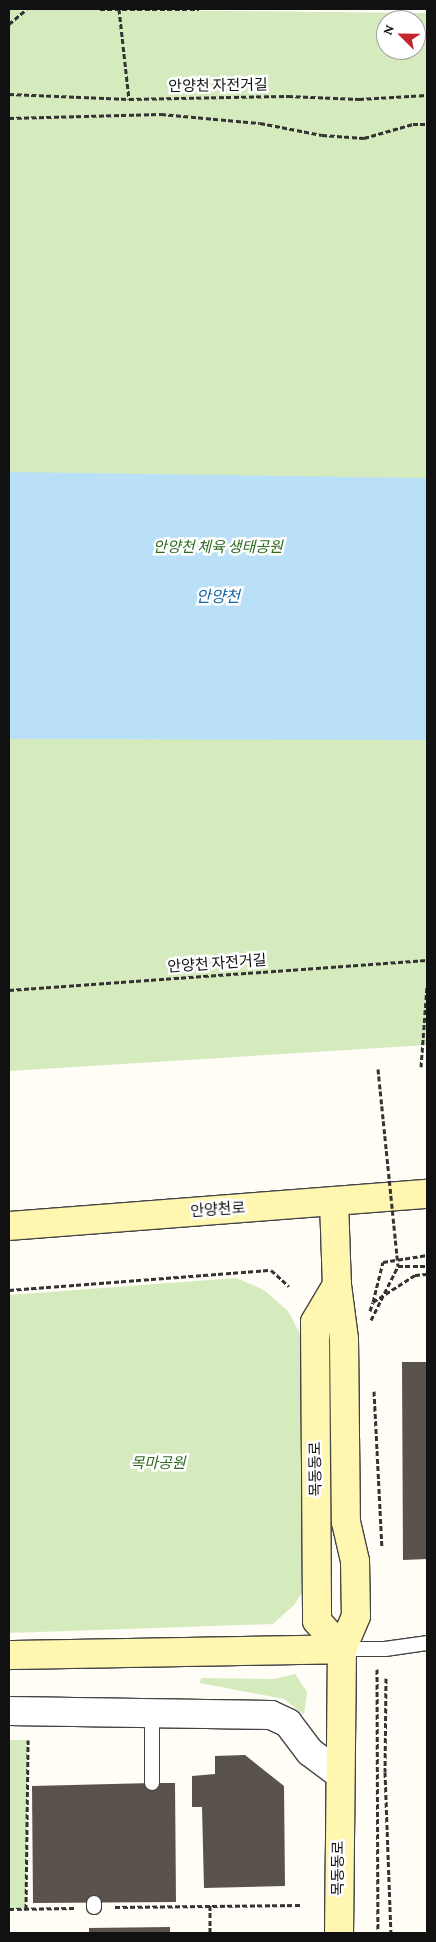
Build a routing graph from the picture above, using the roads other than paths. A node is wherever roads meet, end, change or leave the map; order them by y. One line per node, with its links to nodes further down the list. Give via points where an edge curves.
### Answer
1 (427, 1194): 2 (main road, 안양천로)
2 (334, 1201): 3 (main road, 안양천로); 4 (main road, 목동동로)
3 (9, 1226)
4 (337, 1285): 6 (main road, 목동동로, via 344,1339 346,1522 356,1561 356,1616); 6 (main road, 목동동로, via 315,1322 318,1621)
5 (427, 1643): 6 (lane, via 385,1649)
6 (342, 1649): 7 (main road); 10 (main road, 목동동로)
7 (9, 1654)
8 (9, 1712): 9 (street)
9 (152, 1712): 10 (street, via 271,1715 288,1723 310,1752); 11 (lane)
10 (339, 1774): 12 (main road, 목동동로)
11 (152, 1783)
12 (339, 1933)

